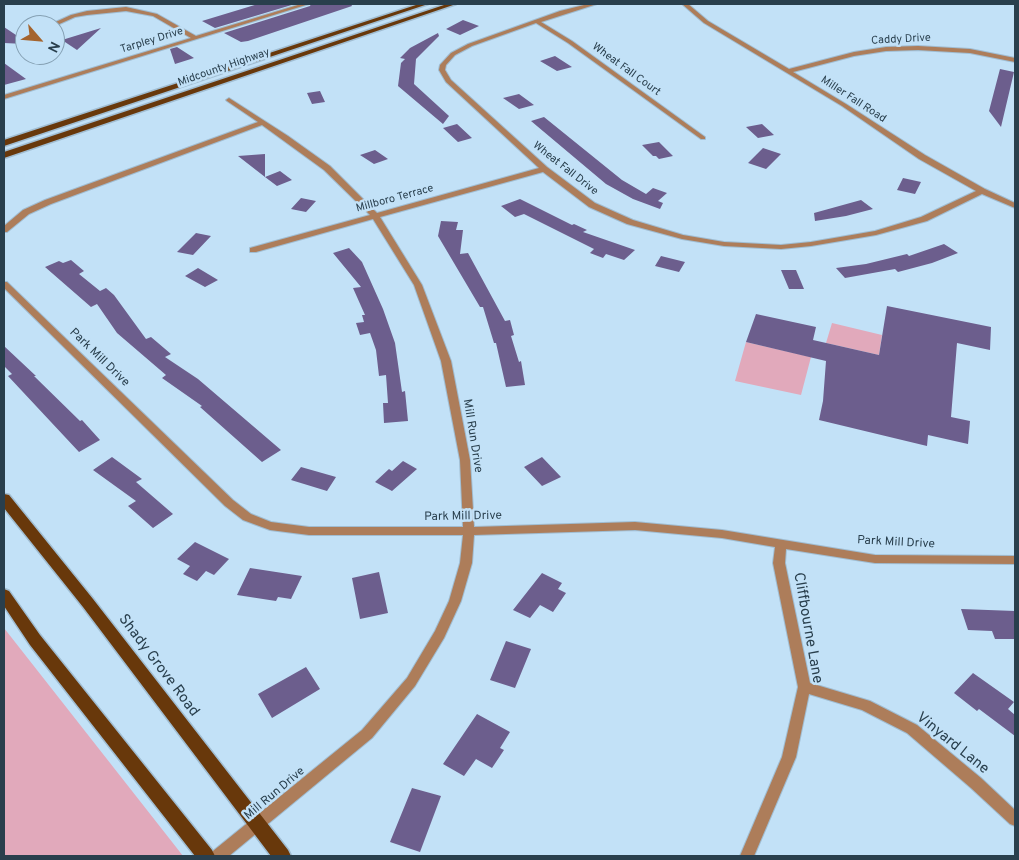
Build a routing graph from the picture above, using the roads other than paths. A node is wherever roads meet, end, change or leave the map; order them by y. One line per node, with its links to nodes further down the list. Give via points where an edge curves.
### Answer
1 (306, 4): 8 (street, Tarpley Drive)
2 (425, 4): 15 (main road, Midcounty Highway)
3 (452, 4): 16 (main road, Midcounty Highway)
4 (594, 4): 7 (street, Wheat Fall Drive)
5 (685, 4): 10 (street, Miller Fall Road, via 706,22)
6 (65, 19): 8 (street, via 87,12 126,9 155,15)
7 (536, 21): 14 (street, Wheat Fall Court); 17 (street, Wheat Fall Drive, via 470,45 453,54 442,70 448,81)
8 (196, 38): 11 (street, Tarpley Drive)
9 (1015, 60): 10 (street, Caddy Drive, via 970,51 886,49)
10 (788, 71): 18 (street, Miller Fall Road, via 922,157)
11 (4, 98)
12 (229, 100): 13 (street, Mill Run Drive)
13 (263, 122): 20 (street, Mill Run Drive, via 327,168); 21 (street, via 48,202 26,212)
14 (703, 138)
15 (4, 143)
16 (4, 155)
17 (544, 169): 18 (street, Wheat Fall Drive, via 592,206 630,222 682,237 753,246 811,244 876,233 924,219); 20 (street, Millboro Terrace)
18 (982, 191): 19 (street, Miller Fall Road)
19 (1015, 206)
20 (375, 216): 22 (street, Millboro Terrace); 25 (street, Mill Run Drive, via 418,285 446,361 465,460)
21 (4, 230)
22 (253, 250)
23 (4, 284): 25 (street, Park Mill Drive, via 247,517 270,526 310,531)
24 (4, 499): 31 (main road, Shady Grove Road)
25 (468, 531): 26 (street, Park Mill Drive, via 635,526 722,534); 31 (street, Mill Run Drive, via 466,563 455,601 440,634 411,682 367,734)
26 (781, 545): 27 (street, Park Mill Drive, via 875,559); 29 (street, Cliffbourne Lane, via 779,563)
27 (1015, 560)
28 (4, 595): 32 (main road, via 35,640)
29 (804, 687): 30 (street, Vinyard Lane, via 865,705 912,729); 35 (street, Cliffbourne Lane, via 789,757)
30 (1015, 819)
31 (258, 825): 33 (street, Mill Run Drive); 34 (main road, Shady Grove Road)
32 (206, 856)
33 (218, 856)
34 (282, 856)
35 (747, 856)

